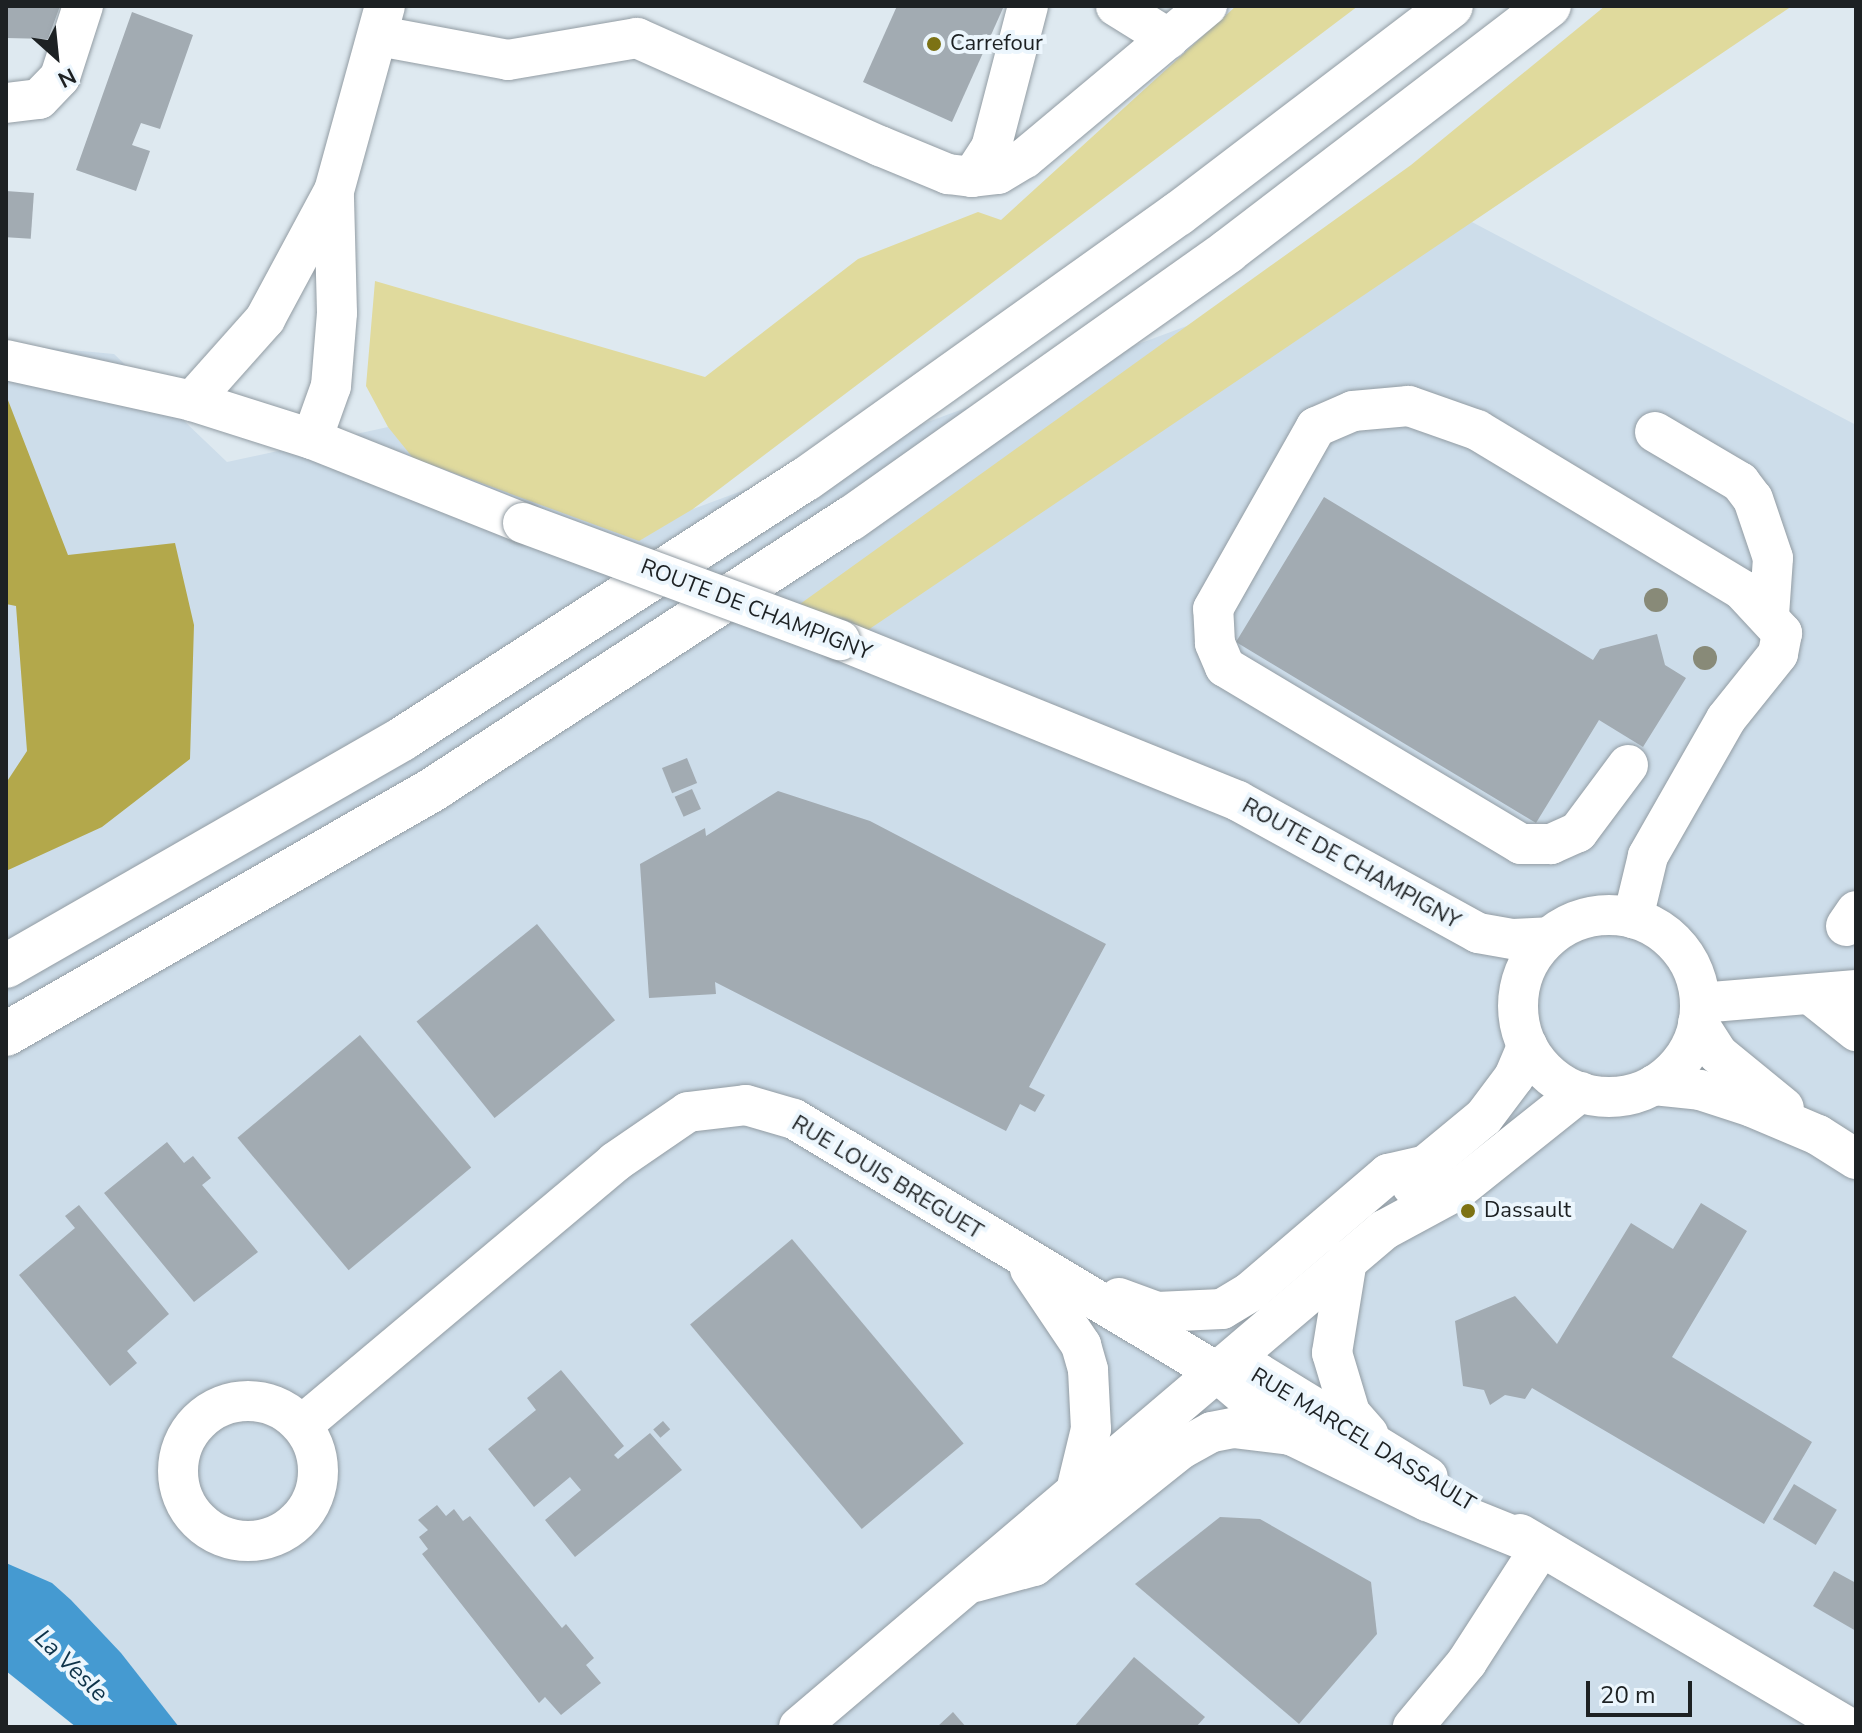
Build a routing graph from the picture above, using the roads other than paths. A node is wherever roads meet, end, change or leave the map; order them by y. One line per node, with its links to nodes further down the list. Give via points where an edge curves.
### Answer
1 (83, 6): 9 (street, via 60,77 39,99)
2 (1028, 6): 10 (street, via 991,148)
3 (1116, 6): 8 (street)
4 (1207, 6): 8 (street)
5 (1549, 6): 27 (highway, via 1228,251 850,519 435,788)
6 (1444, 11): 21 (highway, via 1178,214 806,479 402,739)
7 (382, 21): 10 (street, via 508,60 637,38 880,146 948,174); 11 (street)
8 (1169, 39): 10 (street, via 1025,158 998,174)
9 (6, 103)
10 (972, 177)
11 (334, 191): 13 (street, via 265,319); 15 (street, via 337,313 331,386)
12 (6, 360): 13 (street, ROUTE DE CHAMPIGNY)
13 (192, 401): 15 (street, ROUTE DE CHAMPIGNY)
14 (1655, 432): 16 (street, via 1740,482 1753,499 1773,558)
15 (312, 439): 19 (street, ROUTE DE CHAMPIGNY, bridge, via 840,640 1238,801)
16 (1769, 615): 17 (street, via 1742,590 1477,430 1409,406 1353,411 1316,427 1213,609 1215,643 1225,667 1521,844 1551,844 1578,832); 18 (street, via 1782,633 1778,654 1726,719 1648,856)
17 (1628, 765)
18 (1633, 918): 20 (street, via 1589,917); 25 (street, via 1673,941 1696,980)
19 (1478, 933): 20 (street, ROUTE DE CHAMPIGNY, via 1513,939); 22 (street, ROUTE DE CHAMPIGNY)
20 (1549, 937): 22 (street)
21 (6, 966)
22 (1521, 983): 28 (street, via 1519,1015)
23 (1856, 990): 24 (street)
24 (1811, 995): 25 (street); 26 (street)
25 (1699, 1013): 29 (street, via 1683,1059); 31 (street, via 1718,1054)
26 (1856, 1031)
27 (6, 1034)
28 (1527, 1046): 30 (street, via 1558,1082); 33 (street, via 1514,1077 1484,1117)
29 (1654, 1085): 30 (street, via 1630,1095); 31 (street, via 1706,1092)
30 (1580, 1092): 34 (street, via 1456,1191)
31 (1818, 1135): 32 (street)
32 (1856, 1159)
33 (1426, 1165): 34 (street); 35 (street, via 1388,1174 1250,1292 1222,1309 1157,1312 1073,1274)
34 (1384, 1230): 36 (street)
35 (1023, 1260): 37 (street, RUE LOUIS BREGUET); 38 (street, RUE LOUIS BREGUET, via 794,1119 746,1105 688,1112 615,1162); 41 (street, via 1081,1345 1088,1370 1091,1429)
36 (1347, 1260): 37 (street); 40 (street, via 1332,1353 1350,1413)
37 (1214, 1370): 39 (street, RUE MARCEL DASSAULT); 40 (street, RUE MARCEL DASSAULT, via 1258,1373); 41 (street)
38 (302, 1425)
39 (1291, 1435): 42 (street, RUE MARCEL DASSAULT, via 1427,1501); 43 (street, via 1233,1428 1212,1432 1181,1449 1034,1566)
40 (1379, 1446): 42 (street, RUE MARCEL DASSAULT)
41 (1077, 1487): 43 (street)
42 (1541, 1547): 45 (street, via 1467,1662); 46 (street, RUE MARCEL DASSAULT)
43 (964, 1585): 44 (street)
44 (799, 1727)
45 (1413, 1727)
46 (1848, 1727)

